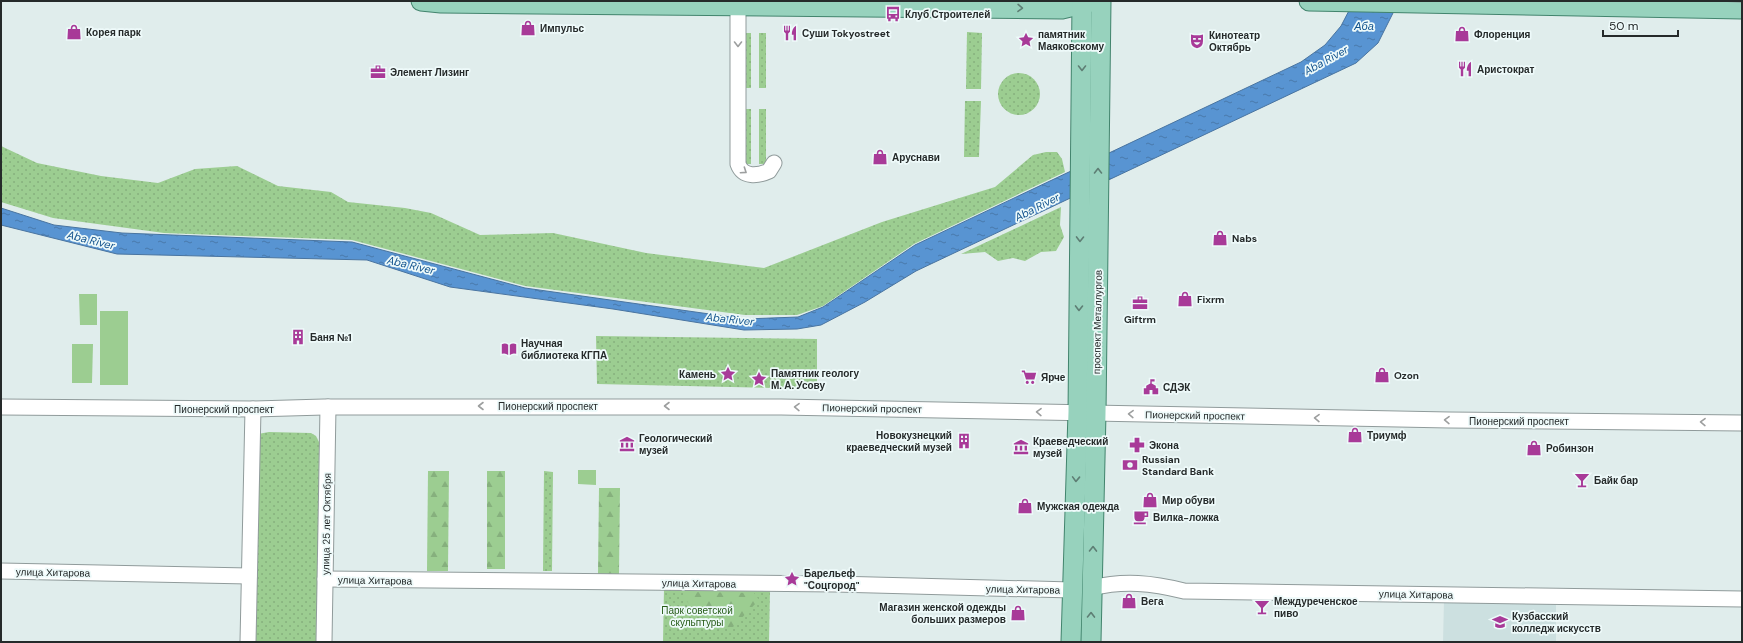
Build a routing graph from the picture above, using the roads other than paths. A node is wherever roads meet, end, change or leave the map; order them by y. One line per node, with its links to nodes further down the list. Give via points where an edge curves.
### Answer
1 (421, 1): 4 (main road)
2 (1101, 1): 9 (main road, проспект Металлургов)
3 (1308, 1): 6 (main road)
4 (441, 2): 7 (main road)
5 (1087, 2): 7 (main road, one-way to 5, via 1062,9); 9 (main road, one-way to 9)
6 (1340, 2): 8 (main road)
7 (738, 5): 10 (street, one-way to 10, via 738,164 746,173 759,175 769,170)
8 (1742, 9)
9 (1090, 117): 13 (main road, проспект Металлургов)
10 (774, 163)
11 (328, 407): 13 (street, Пионерский проспект, one-way to 11, via 781,406); 14 (street, Пионерский проспект); 18 (street, улица 25 лет Октября)
12 (1, 408): 14 (street, Пионерский проспект)
13 (1087, 409): 15 (street, Пионерский проспект, one-way to 13, via 1449,420); 19 (main road, проспект Металлургов, one-way to 13); 20 (main road, проспект Металлургов, one-way to 20)
14 (253, 410): 17 (street)
15 (1742, 422)
16 (1, 571): 17 (street, улица Хитарова)
17 (249, 576): 22 (street)
18 (325, 579): 20 (street, улица Хитарова, via 836,584); 23 (street, улица 25 лет Октября)
19 (1092, 588): 21 (street, улица Хитарова, via 1109,584 1153,584 1184,591); 25 (main road, проспект Металлургов, one-way to 19)
20 (1072, 590): 24 (main road, проспект Металлургов)
21 (1742, 600)
22 (248, 642)
23 (324, 642)
24 (1071, 642)
25 (1091, 642)

